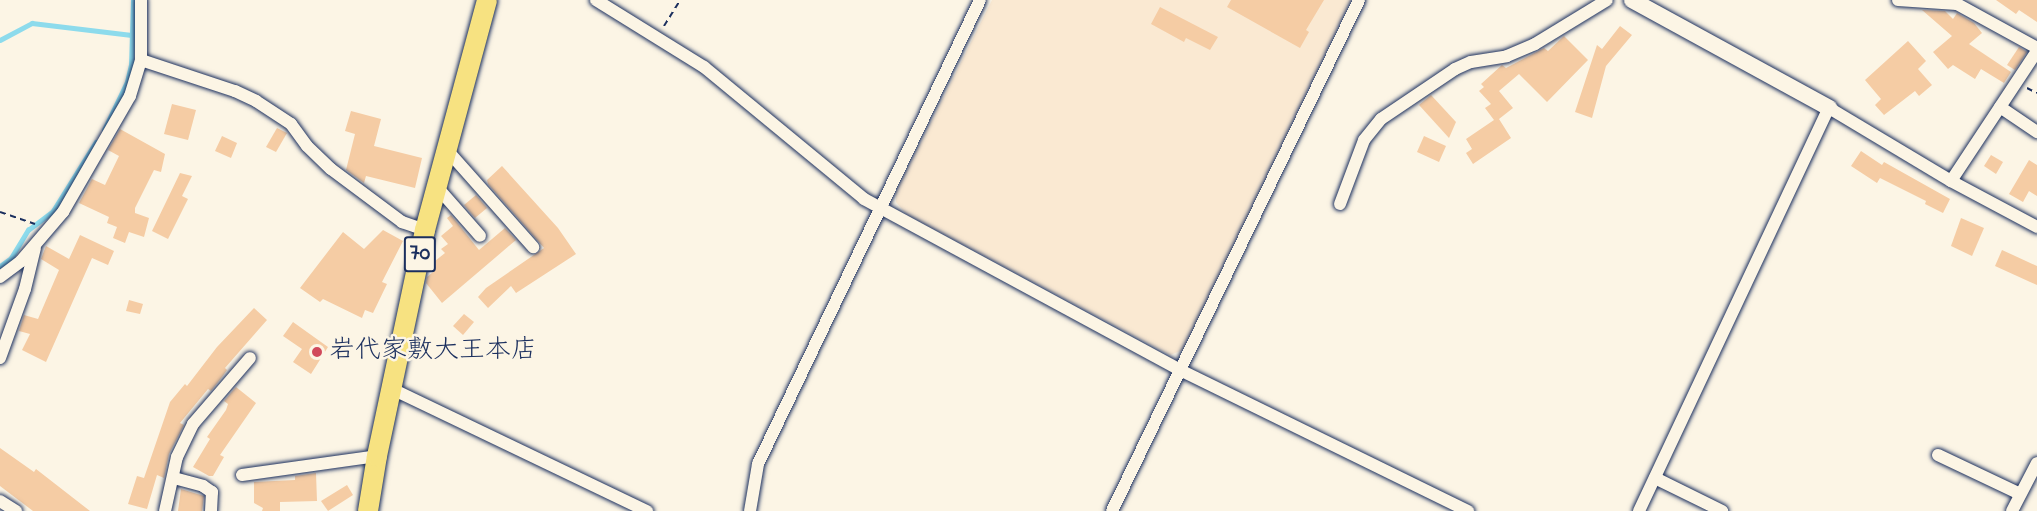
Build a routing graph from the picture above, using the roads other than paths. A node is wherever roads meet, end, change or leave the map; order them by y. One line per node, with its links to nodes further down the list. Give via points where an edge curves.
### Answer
1 (141, 0): 10 (street)
2 (487, 0): 14 (main road, 70)
3 (596, 0): 18 (street, via 704,67 864,198)
4 (980, 0): 18 (street)
5 (1359, 0): 27 (street)
6 (1607, 0): 17 (street, via 1535,44 1507,56 1455,69 1381,119 1364,140)
7 (1632, 0): 12 (street)
8 (1898, 0): 9 (street, via 1957,4)
9 (2037, 50): 11 (street)
10 (141, 60): 20 (street, via 256,101 291,124 331,169 402,222); 22 (street, via 130,96 80,187)
11 (2000, 107): 13 (street); 15 (street)
12 (1829, 108): 15 (street); 34 (street)
13 (2037, 132)
14 (447, 150): 16 (main road, 70); 23 (street)
15 (1952, 181): 19 (street)
16 (437, 187): 20 (main road, 70); 21 (street)
17 (1340, 204)
18 (881, 207): 27 (street); 42 (street, via 758,464)
19 (2037, 227)
20 (425, 230): 28 (main road, 70)
21 (480, 237)
22 (36, 244): 24 (street); 25 (street, via 25,289)
23 (533, 247)
24 (0, 277)
25 (0, 358)
26 (250, 358): 33 (street, via 193,424 177,457)
27 (1180, 370): 43 (street); 44 (street)
28 (392, 389): 30 (main road, 70); 41 (street)
29 (1938, 455): 35 (street)
30 (377, 456): 32 (street); 40 (main road, 70)
31 (2037, 463): 35 (street)
32 (242, 475)
33 (174, 478): 38 (street); 39 (street, via 212,492)
34 (1654, 478): 45 (street); 46 (street)
35 (2020, 494): 47 (street)
36 (0, 501): 37 (street)
37 (16, 511)
38 (165, 511)
39 (211, 511)
40 (368, 511)
41 (647, 511)
42 (750, 511)
43 (1112, 511)
44 (1468, 511)
45 (1639, 511)
46 (1722, 511)
47 (2012, 511)

